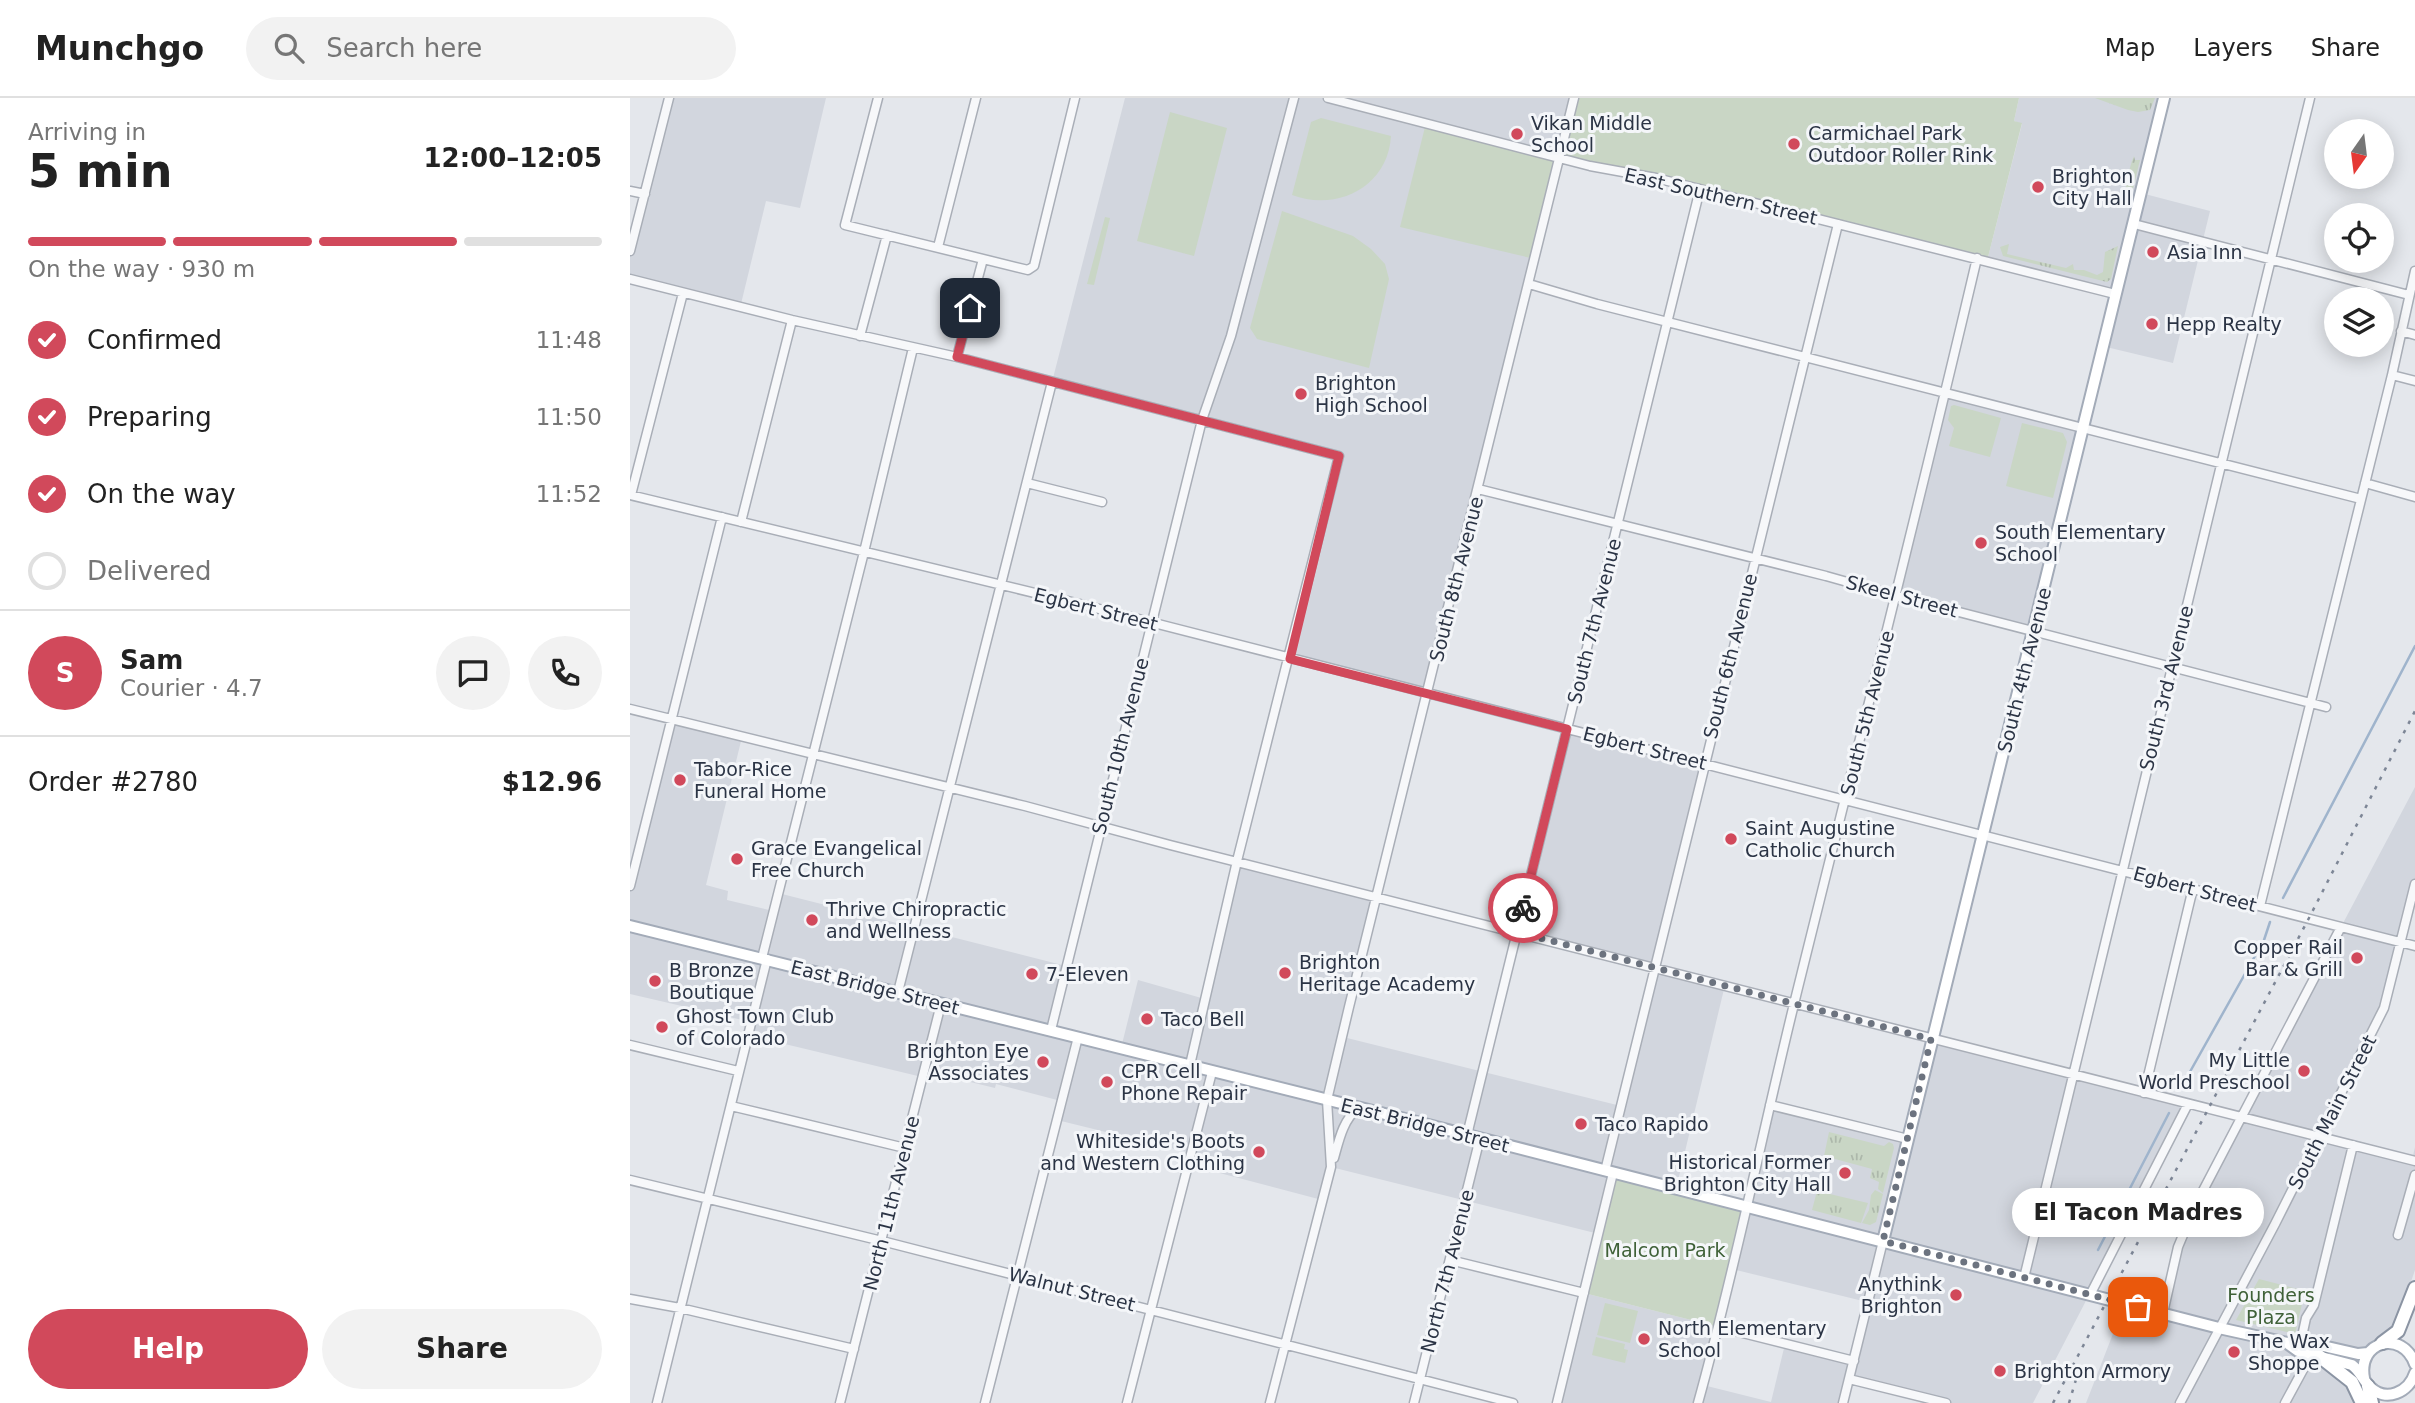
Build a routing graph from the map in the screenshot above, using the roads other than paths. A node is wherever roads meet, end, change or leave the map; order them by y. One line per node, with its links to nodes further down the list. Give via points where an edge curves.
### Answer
1 (669, 98): 13 (street)
2 (878, 98): 16 (street, via 845,225)
3 (976, 98): 17 (street)
4 (1075, 98): 20 (street, via 1034,266 1028,270)
5 (1294, 98): 40 (street, South 10th Avenue, via 1231,336)
6 (1328, 98): 10 (street, East Southern Street)
7 (1574, 98): 10 (street, South 8th Avenue)
8 (2164, 98): 15 (main road, South 4th Avenue)
9 (2311, 98): 21 (street, South 3rd Avenue)
10 (1559, 158): 11 (street, East Southern Street); 24 (street, South 8th Avenue)
11 (1700, 188): 14 (street, East Southern Street); 29 (street, South 7th Avenue)
12 (630, 191): 13 (street)
13 (645, 194): 18 (street)
14 (1838, 224): 19 (street, East Southern Street); 34 (street, South 6th Avenue)
15 (2134, 224): 21 (street); 26 (main road, South 4th Avenue)
16 (887, 235): 17 (street); 32 (street)
17 (938, 247): 20 (street)
18 (630, 251)
19 (1977, 258): 26 (street, East Southern Street); 39 (street, South 5th Avenue)
20 (983, 259): 35 (street)
21 (2272, 260): 27 (street); 42 (street, South 3rd Avenue)
22 (2415, 271): 27 (street)
23 (630, 279): 25 (street)
24 (1529, 284): 29 (street); 45 (street, South 8th Avenue)
25 (683, 293): 28 (street); 46 (street)
26 (2115, 294): 41 (main road, South 4th Avenue)
27 (2409, 295): 30 (street)
28 (792, 320): 32 (street); 51 (street)
29 (1667, 321): 34 (street); 52 (street, South 7th Avenue)
30 (2401, 331): 31 (street); 36 (street)
31 (2415, 335)
32 (860, 336): 33 (street)
33 (913, 348): 35 (street); 53 (street)
34 (1805, 355): 39 (street); 54 (street, South 6th Avenue)
35 (957, 357): 37 (street)
36 (2392, 375): 38 (street); 44 (street)
37 (1052, 382): 40 (street); 43 (street)
38 (2415, 382)
39 (1945, 393): 41 (street); 56 (street, South 5th Avenue)
40 (1202, 420): 57 (street, South 10th Avenue); 59 (street, via 1339,456)
41 (2084, 427): 42 (street); 58 (main road, South 4th Avenue)
42 (2223, 462): 48 (street); 60 (street, South 3rd Avenue)
43 (1027, 483): 49 (street); 55 (street)
44 (2365, 484): 47 (street); 48 (street)
45 (1478, 489): 52 (street, Skeel Street); 61 (street, South 8th Avenue)
46 (631, 495): 50 (street, Egbert Street)
47 (2415, 497)
48 (2361, 499): 62 (street)
49 (1102, 502)
50 (722, 517): 51 (street, Egbert Street); 65 (street)
51 (741, 522): 53 (street, Egbert Street)
52 (1618, 524): 54 (street, Skeel Street); 66 (street, South 7th Avenue)
53 (864, 552): 55 (street, Egbert Street); 67 (street)
54 (1754, 558): 56 (street, Skeel Street); 68 (street, South 6th Avenue)
55 (1001, 585): 57 (street, Egbert Street); 69 (street)
56 (1896, 597): 58 (street, Skeel Street); 70 (street, South 5th Avenue)
57 (1150, 622): 59 (street, Egbert Street); 71 (street, South 10th Avenue)
58 (2034, 631): 60 (street, Skeel Street); 72 (main road, South 4th Avenue)
59 (1290, 659): 61 (street, Egbert Street); 73 (street)
60 (2171, 666): 62 (street, Skeel Street); 74 (street, South 3rd Avenue)
61 (1427, 693): 66 (street, Egbert Street); 78 (street, South 8th Avenue)
62 (2311, 703): 63 (street, Skeel Street); 79 (street)
63 (2326, 706)
64 (630, 709): 65 (street)
65 (672, 719): 67 (street); 76 (street)
66 (1567, 729): 68 (street, Egbert Street); 82 (street, South 7th Avenue)
67 (813, 754): 69 (street); 85 (street)
68 (1705, 763): 70 (street, Egbert Street); 86 (street, South 6th Avenue)
69 (949, 788): 71 (street); 87 (street)
70 (1845, 800): 72 (street, Egbert Street); 88 (street, South 5th Avenue)
71 (1101, 826): 73 (street); 90 (street, South 10th Avenue)
72 (1982, 834): 74 (street, Egbert Street); 92 (main road, South 4th Avenue)
73 (1237, 861): 78 (street); 94 (street)
74 (2122, 870): 77 (street, Egbert Street); 97 (street, South 3rd Avenue)
75 (2415, 884): 83 (street, South Main Street)
76 (630, 886)
77 (2193, 888): 79 (street, Egbert Street); 98 (street)
78 (1376, 897): 82 (street); 99 (street, South 8th Avenue)
79 (2260, 906): 81 (street, Egbert Street)
80 (630, 926): 85 (main road, East Bridge Street)
81 (2341, 927): 83 (street, Egbert Street); 104 (street)
82 (1517, 932): 86 (street); 105 (street, South 7th Avenue)
83 (2401, 942): 84 (street, Egbert Street); 106 (street, South Main Street, via 2384,1008)
84 (2415, 946)
85 (764, 959): 87 (main road, East Bridge Street); 95 (street)
86 (1656, 968): 88 (street); 113 (street, South 6th Avenue)
87 (898, 992): 89 (main road, East Bridge Street)
88 (1794, 1003): 92 (street); 101 (street, South 5th Avenue)
89 (941, 1004): 90 (main road, East Bridge Street); 110 (street, North 11th Avenue)
90 (1051, 1030): 91 (main road, East Bridge Street)
91 (1078, 1037): 94 (main road, East Bridge Street); 122 (street)
92 (1931, 1039): 97 (street); 108 (main road, South 4th Avenue)
93 (630, 1045): 95 (street)
94 (1190, 1065): 96 (main road, East Bridge Street)
95 (738, 1071): 102 (street)
96 (1212, 1072): 99 (main road, East Bridge Street); 129 (street)
97 (2073, 1075): 98 (street); 123 (street, South 3rd Avenue)
98 (2144, 1093): 100 (street)
99 (1327, 1100): 103 (main road, East Bridge Street); 112 (street, South 8th Avenue)
100 (2188, 1104): 104 (street); 126 (street)
101 (1770, 1105): 108 (street); 117 (street, South 5th Avenue)
102 (730, 1106): 110 (street); 116 (street)
103 (1358, 1108): 105 (main road, East Bridge Street); 112 (street, via 1346,1121)
104 (2242, 1118): 106 (street); 130 (street, via 2178,1247)
105 (1467, 1135): 107 (main road, East Bridge Street)
106 (2318, 1137): 109 (street); 132 (street, South Main Street)
107 (1479, 1138): 113 (main road, East Bridge Street); 121 (street, North 7th Avenue)
108 (1908, 1139): 120 (main road, South 4th Avenue)
109 (2353, 1145): 111 (street); 133 (street)
110 (905, 1148): 119 (street, North 11th Avenue)
111 (2415, 1161)
112 (1331, 1167): 136 (street)
113 (1609, 1172): 117 (main road, East Bridge Street); 125 (street, South 6th Avenue)
114 (2415, 1175): 118 (street)
115 (630, 1180): 116 (street, Walnut Street)
116 (708, 1198): 119 (street, Walnut Street); 128 (street)
117 (1746, 1208): 120 (main road, East Bridge Street); 131 (street, South 5th Avenue)
118 (2398, 1236)
119 (882, 1241): 122 (street, Walnut Street); 137 (street, North 11th Avenue)
120 (1883, 1241): 123 (main road, East Bridge Street); 140 (street)
121 (1450, 1260): 125 (street); 143 (street, North 7th Avenue)
122 (1017, 1275): 129 (street, Walnut Street); 149 (street)
123 (2024, 1278): 126 (main road, East Bridge Street)
124 (2415, 1287): 135 (highway, via 2398,1331)
125 (1584, 1293): 154 (street, South 6th Avenue)
126 (2090, 1295): 130 (main road, East Bridge Street)
127 (630, 1298): 128 (street)
128 (680, 1308): 137 (street); 147 (street)
129 (1151, 1310): 136 (street, Walnut Street); 150 (street)
130 (2163, 1313): 132 (main road, East Bridge Street)
131 (1719, 1327): 140 (street); 155 (street, South 5th Avenue)
132 (2219, 1328): 134 (main road, East Bridge Street); 158 (street, South Main Street)
133 (2301, 1341): 134 (main road); 138 (main road)
134 (2287, 1343): 139 (main road)
135 (2382, 1343): 138 (main road); 141 (main road, via 2406,1349)
136 (1285, 1344): 143 (street, Walnut Street); 151 (street)
137 (854, 1349): 148 (street, North 11th Avenue)
138 (2368, 1353): 145 (main road)
139 (2315, 1356): 145 (main road, via 2352,1365); 159 (street); 160 (highway, via 2352,1382)
140 (1854, 1361): 144 (street)
141 (2415, 1364)
142 (2415, 1373): 146 (main road)
143 (1421, 1378): 152 (street, North 7th Avenue); 153 (street, Walnut Street)
144 (1849, 1379): 156 (street); 157 (street)
145 (2366, 1382): 146 (main road, via 2383,1395); 161 (highway)
146 (2411, 1387)
147 (659, 1402)
148 (841, 1403)
149 (985, 1403)
150 (1127, 1403)
151 (1270, 1403)
152 (1414, 1403)
153 (1513, 1403)
154 (1557, 1403)
155 (1698, 1403)
156 (1843, 1403)
157 (1946, 1403)
158 (2180, 1403)
159 (2285, 1403)
160 (2362, 1403)
161 (2372, 1403)

